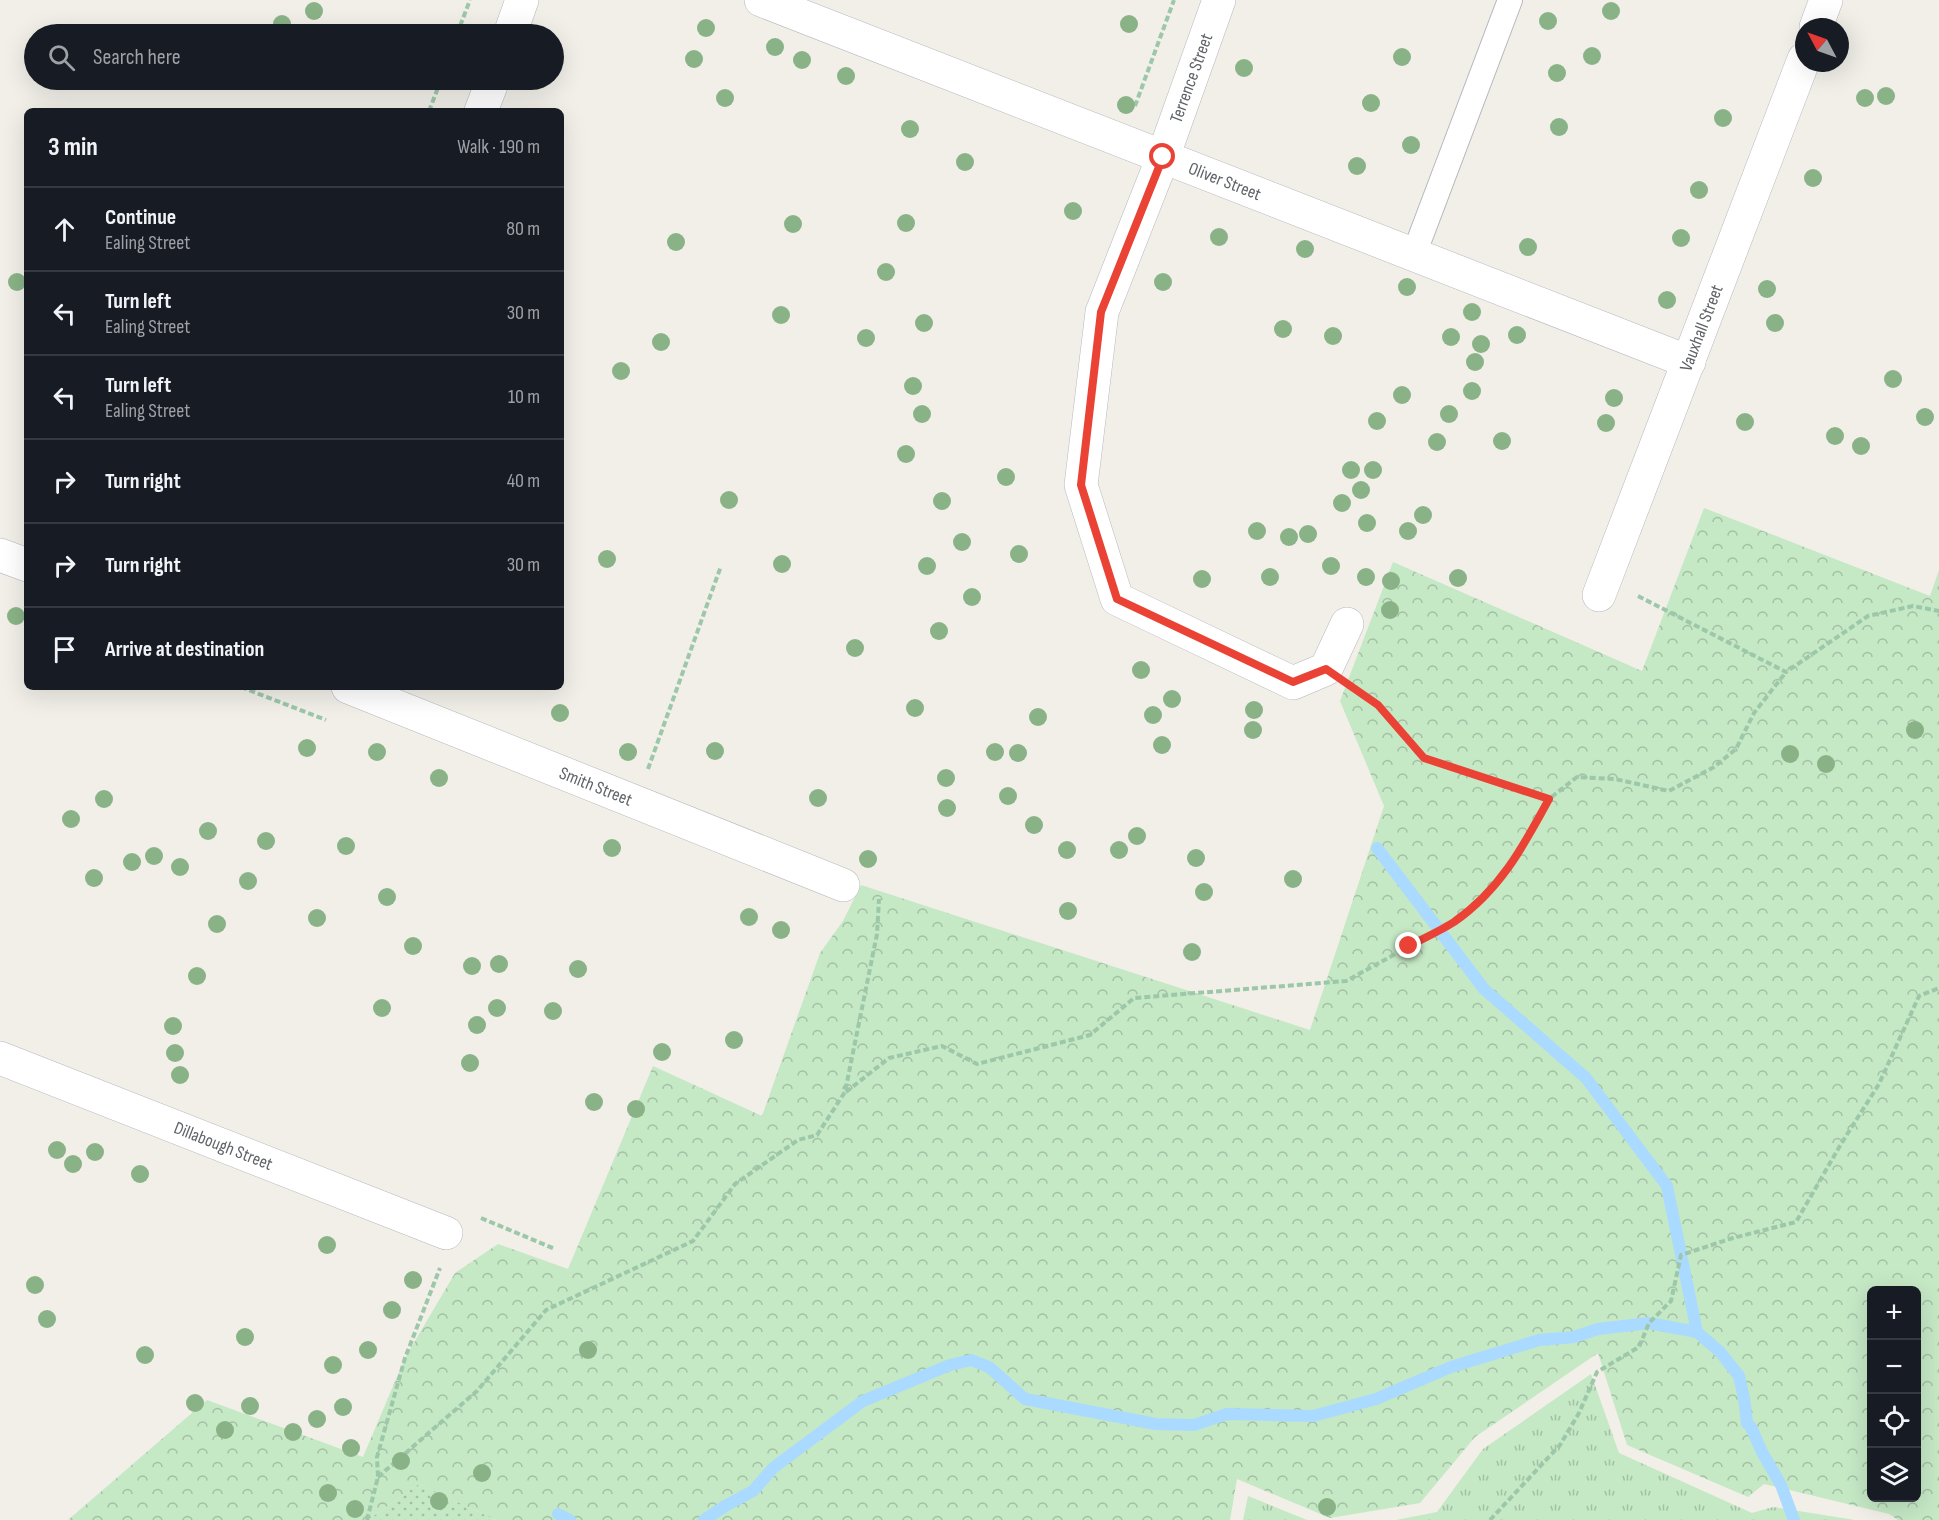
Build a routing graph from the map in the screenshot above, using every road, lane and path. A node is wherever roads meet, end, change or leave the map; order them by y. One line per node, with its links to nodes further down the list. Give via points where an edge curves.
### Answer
1 (470, 0): 9 (path)
2 (522, 0): 10 (street)
3 (761, 0): 17 (street, Oliver Street)
4 (1174, 0): 16 (path)
5 (1219, 0): 17 (street, Terrence Street)
6 (1510, 0): 18 (lane)
7 (1826, 0): 8 (street)
8 (1819, 18)
9 (461, 24)
10 (514, 24)
11 (1799, 72): 19 (street, Vauxhall Street)
12 (437, 90): 14 (path)
13 (489, 90): 15 (street)
14 (430, 108)
15 (482, 108)
16 (1134, 109)
17 (1163, 157): 18 (street, Oliver Street); 27 (street, Terrence Street, via 1101,312 1081,485 1117,599 1293,682)
18 (1414, 254): 19 (street, Oliver Street)
19 (1689, 362): 23 (street, Vauxhall Street)
20 (0, 555): 21 (street)
21 (24, 564)
22 (721, 566): 30 (path)
23 (1599, 595)
24 (1636, 595): 28 (path)
25 (1939, 611): 28 (path, via 1913,606 1868,616)
26 (1347, 624): 27 (street)
27 (1326, 669): 31 (path, via 1378,705 1424,758)
28 (1786, 672): 31 (path, via 1754,713 1736,748 1714,767 1669,791 1616,779 1577,777)
29 (356, 690): 32 (street, Smith Street)
30 (645, 778)
31 (1549, 799): 36 (path, via 1516,858 1493,889 1454,922 1346,981 1134,998 1090,1035 977,1064 942,1046 889,1058)
32 (843, 885)
33 (879, 898): 36 (path, via 877,934)
34 (1939, 988): 40 (path, via 1918,996 1878,1084 1796,1222 1682,1255 1671,1301 1649,1323 1639,1347 1597,1372 1560,1445)
35 (0, 1058): 37 (street, Dillabough Street)
36 (845, 1092): 38 (path, via 817,1136 798,1140 735,1184 693,1241 546,1310 477,1391)
37 (446, 1233): 38 (path, via 441,1264 405,1358 377,1457)
38 (378, 1477): 39 (path)
39 (367, 1520)
40 (1490, 1520)

